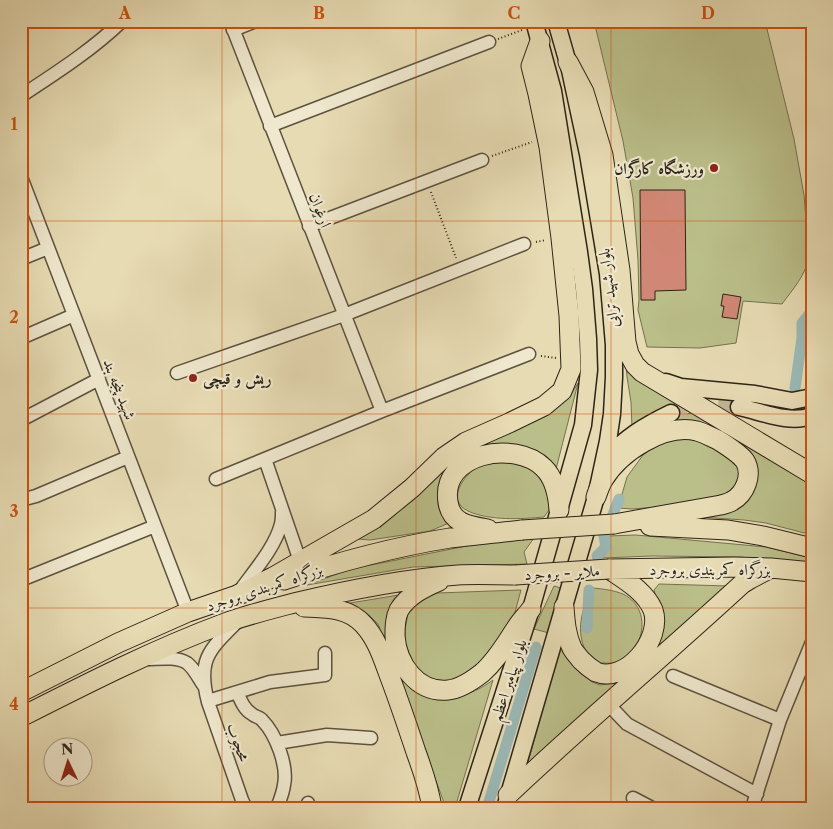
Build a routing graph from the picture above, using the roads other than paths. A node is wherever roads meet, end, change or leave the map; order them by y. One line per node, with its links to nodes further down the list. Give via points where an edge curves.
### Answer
1 (122, 21): 8 (street, via 109,34)
2 (256, 21): 4 (street)
3 (556, 21): 7 (main road, بلوار شهید ترابی)
4 (231, 26): 9 (street, ارغوان)
5 (536, 29): 37 (main road, بلوار شهید ترابی, via 553,91 579,252 588,338 589,370 583,425); 44 (highway, via 531,66 547,136 569,316 571,359 562,391 544,406 466,442 444,457 374,519)
6 (489, 42): 9 (street)
7 (568, 62): 20 (highway, via 584,92 603,155 620,270 626,342 629,354); 31 (main road, بلوار شهید ترابی, via 589,163 613,323 612,414)
8 (21, 96)
9 (270, 126): 12 (street, ارغوان)
10 (482, 160): 12 (street)
11 (21, 177): 14 (street, شهید پنجه بند)
12 (309, 226): 17 (street, ارغوان)
13 (524, 244): 17 (street)
14 (48, 248): 15 (street); 16 (street, شهید پنجه بند)
15 (21, 259)
16 (74, 315): 18 (street); 22 (street, شهید پنجه بند)
17 (344, 315): 21 (street); 25 (street, ارغوان)
18 (21, 338)
19 (529, 354): 25 (street)
20 (642, 372): 23 (main road, via 688,388 792,401); 32 (highway)
21 (178, 373)
22 (99, 379): 28 (street); 29 (street, شهید پنجه بند)
23 (812, 397)
24 (739, 407): 27 (main road, via 784,419)
25 (382, 411): 30 (street)
26 (671, 413): 31 (main road, via 632,434)
27 (812, 416)
28 (21, 420)
29 (128, 457): 35 (street); 39 (street, شهید پنجه بند)
30 (265, 459): 33 (street); 36 (street)
31 (604, 460): 34 (main road, بلوار شهید ترابی)
32 (812, 474)
33 (216, 479)
34 (596, 497): 38 (highway, via 621,458 664,432 680,429 697,431 722,443 745,462 748,481 744,490 730,502); 43 (main road, بلوار شهید ترابی)
35 (21, 500)
36 (283, 510): 44 (street); 51 (street, via 274,542)
37 (559, 510): 40 (highway, via 556,490 544,468 520,455 494,453 480,456 457,469 450,478 447,492 448,505 456,519 471,526); 42 (main road, بلوار شهید ترابی)
38 (614, 524): 40 (highway, bridge); 41 (highway, بزرگراه کمربندی بروجرد, via 728,530)
39 (155, 526): 50 (street); 55 (street, شهید پنجه بند)
40 (522, 530): 51 (highway, بزرگراه کمربندی بروجرد, via 450,538 389,550)
41 (812, 548)
42 (547, 552): 53 (main road, بلوار پیامبر اعظم)
43 (579, 555): 52 (main road, بلوار پیامبر اعظم)
44 (300, 561): 51 (highway)
45 (771, 568): 46 (highway, بزرگراه کمربندی بروجرد); 47 (highway, بزرگراه کمربندی بروجرد); 65 (highway, via 742,584)
46 (609, 569): 49 (highway, ملایر - بروجرد, bridge); 52 (highway, via 636,588 655,617 649,644 632,664 609,673 597,672 586,665 568,637)
47 (812, 572)
48 (459, 575): 49 (highway, بزرگراه کمربندی بروجرد); 53 (highway, via 441,580 414,595 396,617 400,660 416,681 437,690 449,690 482,673); 54 (highway, بزرگراه کمربندی بروجرد, via 394,582)
49 (515, 575)
50 (21, 580)
51 (236, 596): 55 (highway, بزرگراه کمربندی بروجرد)
52 (564, 607): 72 (main road, بلوار پیامبر اعظم)
53 (532, 609): 76 (main road, بلوار پیامبر اعظم)
54 (268, 610): 56 (highway, بزرگراه کمربندی بروجرد); 75 (highway, via 295,606 332,608 344,611 364,625 378,648 403,714)
55 (188, 612): 62 (highway, بزرگراه کمربندی بروجرد)
56 (240, 618): 59 (highway, بزرگراه کمربندی بروجرد); 61 (street, via 207,657)
57 (812, 642): 67 (street)
58 (325, 653): 63 (street, via 325,675 270,682)
59 (140, 659): 61 (street, via 186,662); 66 (highway, بزرگراه کمربندی بروجرد)
60 (673, 676): 67 (street)
61 (204, 686): 64 (street, محجوب)
62 (21, 692)
63 (237, 692): 64 (street); 69 (street, via 244,708 262,719)
64 (208, 701): 73 (street, محجوب)
65 (608, 704): 70 (street, via 627,724); 72 (highway)
66 (21, 717)
67 (780, 720): 70 (street)
68 (370, 738): 69 (street, via 327,735)
69 (277, 743): 74 (street, via 285,769)
70 (757, 794): 78 (street)
71 (633, 798): 77 (street)
72 (506, 801)
73 (246, 808)
74 (277, 808)
75 (432, 808)
76 (467, 808)
77 (652, 808)
78 (752, 808)

